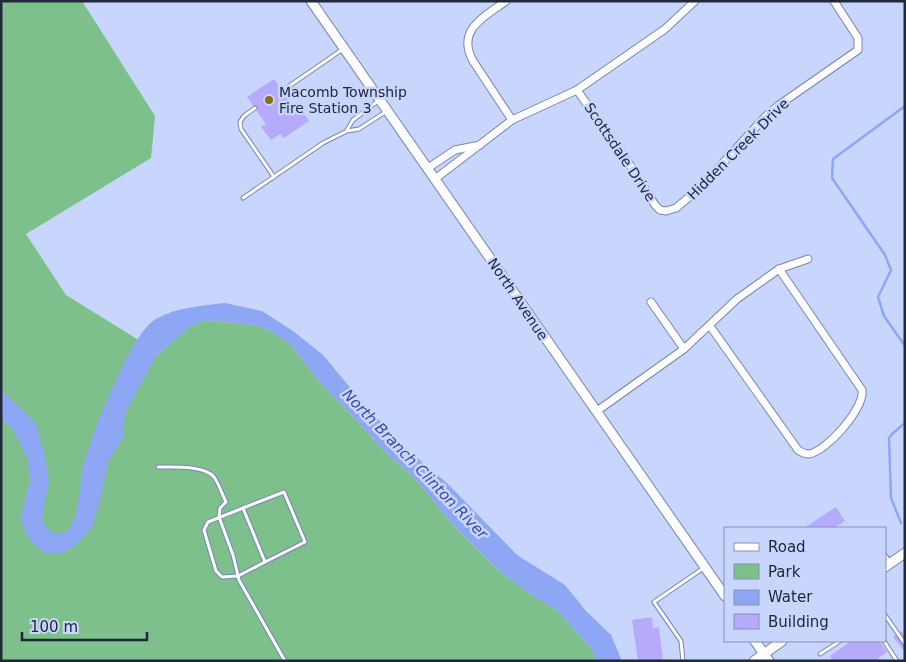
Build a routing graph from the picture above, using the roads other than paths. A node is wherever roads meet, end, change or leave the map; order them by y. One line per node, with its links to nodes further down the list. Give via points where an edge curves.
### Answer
1 (311, 1): 5 (street, North Avenue)
2 (506, 1): 11 (street, via 475,25 467,42 473,61)
3 (695, 1): 6 (street, via 665,29)
4 (834, 1): 18 (street, Hidden Creek Drive, via 858,38 858,50 779,104 701,187 676,208)
5 (344, 48): 7 (lane); 8 (street, North Avenue)
6 (577, 90): 11 (street); 18 (street, Scottsdale Drive, via 655,205)
7 (282, 92)
8 (380, 100): 10 (street, North Avenue); 12 (lane, via 352,120)
9 (255, 108): 15 (lane, via 240,122 241,129)
10 (387, 110): 12 (lane, via 358,129); 14 (street, North Avenue)
11 (512, 120): 13 (street)
12 (347, 131): 15 (lane, via 323,143)
13 (482, 144): 14 (street, via 454,150); 16 (street)
14 (428, 168): 16 (street, North Avenue)
15 (274, 177): 17 (lane)
16 (435, 178): 24 (street, North Avenue)
17 (243, 198)
18 (666, 211)
19 (808, 260): 20 (street)
20 (779, 270): 22 (street, via 731,303); 22 (street, via 860,385 863,397 841,432 812,453 802,453)
21 (651, 302): 23 (street)
22 (710, 326): 23 (street)
23 (684, 350): 24 (street)
24 (597, 411): 31 (street, North Avenue)
25 (158, 467): 27 (lane, via 203,470 214,476 226,502 220,508)
26 (243, 508): 27 (lane); 29 (lane); 29 (lane, via 284,492 305,542)
27 (220, 518): 32 (lane); 32 (lane, via 208,522 204,530 216,571 222,577)
28 (905, 553): 30 (street)
29 (265, 562): 32 (lane)
30 (888, 565)
31 (705, 567): 33 (street, North Avenue); 43 (lane, via 654,602 681,641)
32 (238, 576): 42 (lane)
33 (724, 593)
34 (886, 616): 39 (lane)
35 (756, 642): 41 (street)
36 (781, 642): 41 (street)
37 (838, 642): 40 (lane)
38 (885, 642): 45 (lane)
39 (905, 644)
40 (820, 654)
41 (767, 657): 44 (street)
42 (285, 661)
43 (683, 661)
44 (754, 661)
45 (898, 661)

